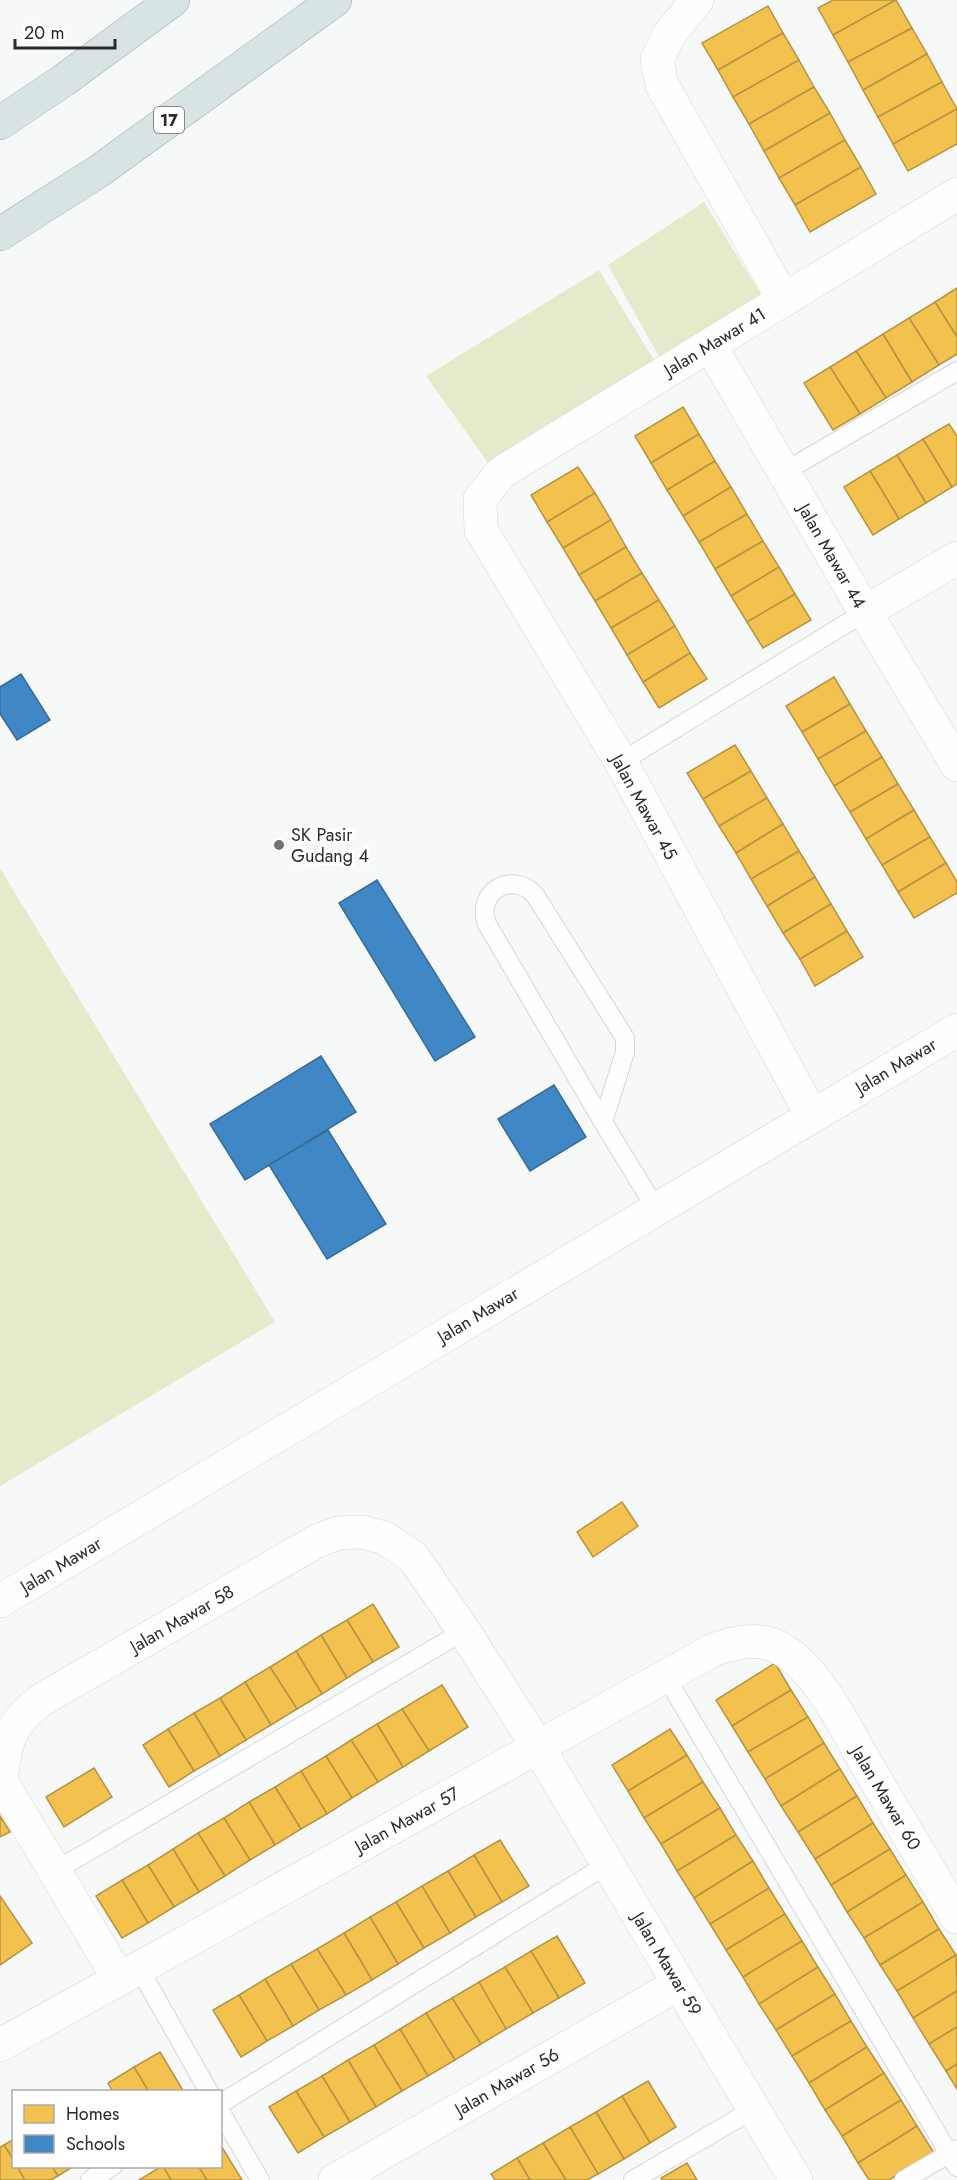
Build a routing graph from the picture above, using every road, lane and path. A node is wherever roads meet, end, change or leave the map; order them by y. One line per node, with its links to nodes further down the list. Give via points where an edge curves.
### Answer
1 (173, 0): 4 (highway)
2 (334, 0): 6 (highway, 17, via 99,171)
3 (697, 0): 7 (street, via 669,35 657,60 662,85)
4 (0, 123)
5 (957, 194): 7 (street, Jalan Mawar 41)
6 (0, 234)
7 (784, 300): 8 (street, Jalan Mawar 41)
8 (710, 345): 10 (street, Jalan Mawar 44); 11 (street, Jalan Mawar 41, via 502,472)
9 (957, 371): 10 (lane)
10 (783, 472): 13 (street, Jalan Mawar 44)
11 (480, 499): 15 (street, Jalan Mawar 45, via 481,530)
12 (957, 558): 13 (street)
13 (865, 612): 14 (street, Jalan Mawar 44); 15 (lane)
14 (948, 730): 16 (street, Jalan Mawar 44)
15 (621, 762): 18 (street, Jalan Mawar 45)
16 (957, 765)
17 (957, 1030): 18 (street, Jalan Mawar)
18 (812, 1116): 20 (street, Jalan Mawar)
19 (603, 1122): 19 (lane, via 483,915 488,897 501,887 519,884 535,895 625,1038 625,1052); 20 (lane)
20 (656, 1209): 21 (street, Jalan Mawar)
21 (0, 1601)
22 (464, 1631): 25 (street, Jalan Mawar 58); 27 (lane); 27 (street, Jalan Mawar 58, via 413,1557 385,1538 362,1532 338,1533 317,1541 40,1700 22,1715 10,1734 1,1781)
23 (666, 1677): 24 (street, Jalan Mawar 57, via 712,1650 735,1642 758,1642 781,1648 800,1661); 25 (street, Jalan Mawar 57); 36 (lane)
24 (814, 1679): 28 (street, Jalan Mawar 60)
25 (538, 1747): 26 (street, Jalan Mawar 59); 29 (street, Jalan Mawar 57)
26 (608, 1864): 30 (street, Jalan Mawar 59); 33 (lane)
27 (54, 1870): 29 (street, Jalan Mawar 58)
28 (957, 1917)
29 (129, 1974): 31 (street, Jalan Mawar 57); 32 (lane)
30 (679, 1984): 34 (street, Jalan Mawar 59); 40 (street, Jalan Mawar 56)
31 (0, 2045)
32 (208, 2090)
33 (222, 2103)
34 (754, 2109): 41 (lane); 42 (street, Jalan Mawar 59)
35 (222, 2114): 39 (lane)
36 (954, 2157): 43 (lane)
37 (110, 2168): 38 (lane)
38 (90, 2180)
39 (260, 2180)
40 (335, 2180)
41 (633, 2180)
42 (796, 2180)
43 (904, 2180)

